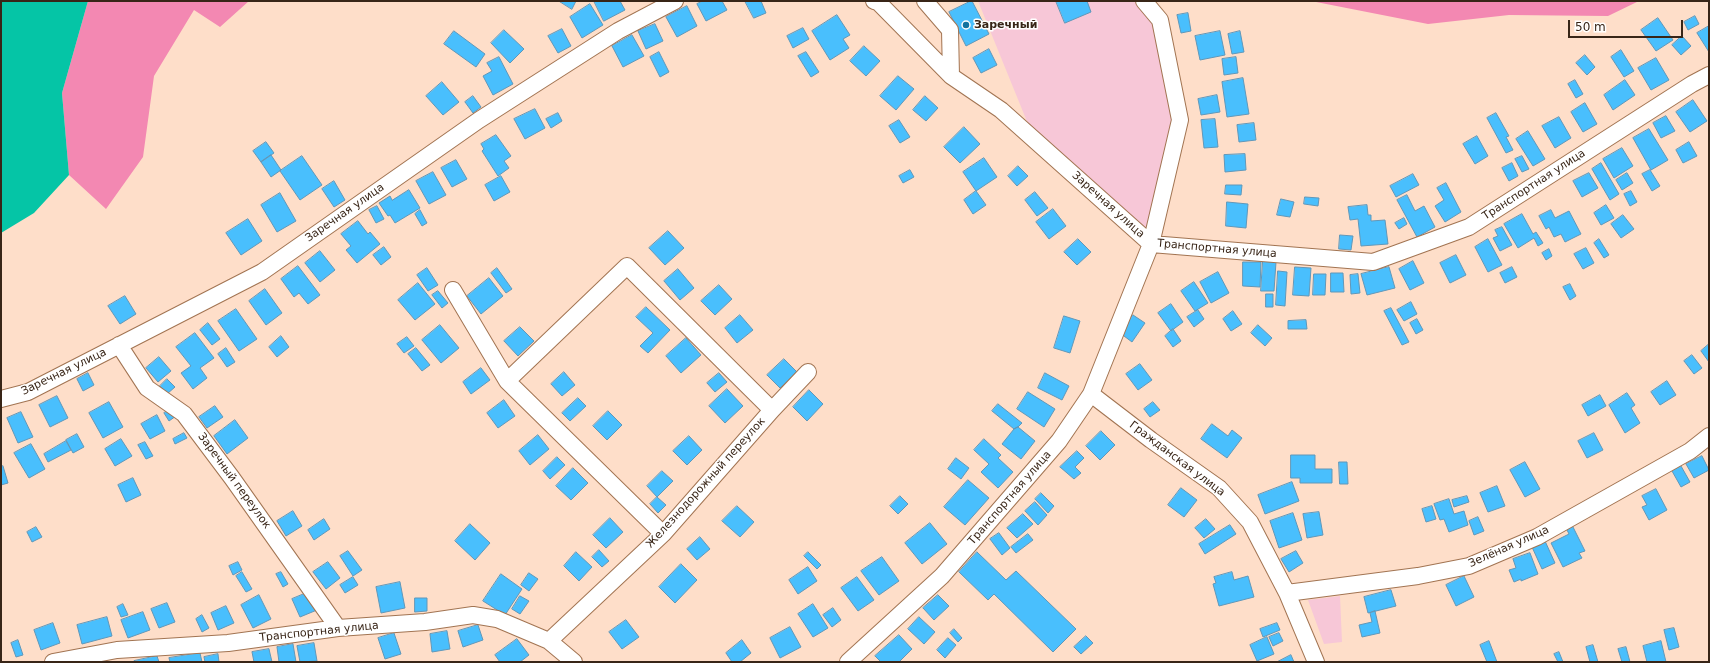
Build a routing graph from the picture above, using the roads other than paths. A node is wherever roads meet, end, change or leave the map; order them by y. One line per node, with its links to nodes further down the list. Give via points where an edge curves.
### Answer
1 (675, 1): 9 (street, Заречная улица, via 618,31 479,120 262,272)
2 (877, 1): 5 (street, Заречная улица)
3 (925, 1): 5 (street, via 950,30)
4 (1144, 1): 7 (street, Заречная улица, via 1160,20 1180,120)
5 (951, 76): 7 (street, Заречная улица, via 1001,110)
6 (1709, 76): 7 (street, Транспортная улица, via 1692,84 1469,227 1373,262)
7 (1151, 244): 12 (street, Транспортная улица)
8 (453, 290): 11 (street)
9 (119, 345): 13 (street, Заречная улица, via 28,392); 18 (street, Заречный переулок, via 147,388 184,414)
10 (808, 372): 14 (street, Железнодорожный переулок)
11 (507, 381): 14 (street, via 627,266); 16 (street)
12 (1091, 394): 17 (street, Гражданская улица, via 1220,488 1250,522); 22 (street, Транспортная улица, via 1059,441 942,576)
13 (1, 399)
14 (772, 410): 16 (street, Железнодорожный переулок)
15 (1709, 436): 17 (street, Зелёная улица, via 1690,451 1537,537 1469,566 1418,576)
16 (663, 534): 19 (street, Железнодорожный переулок)
17 (1287, 593): 23 (street, Гражданская улица)
18 (338, 628): 19 (street, Транспортная улица, via 425,622 473,615 496,619); 20 (street, Транспортная улица, via 228,642 117,650)
19 (549, 641): 21 (street, Транспортная улица)
20 (53, 662)
21 (574, 662)
22 (848, 662)
23 (1316, 662)

